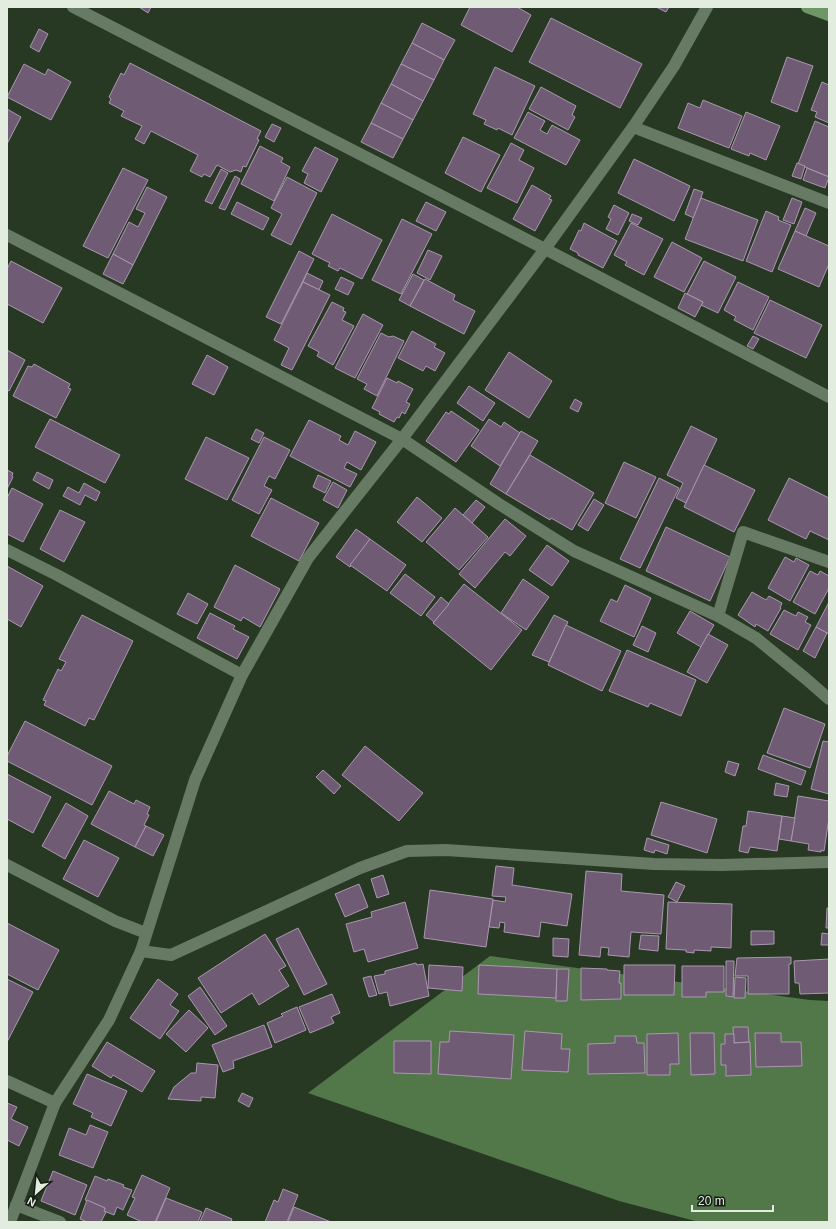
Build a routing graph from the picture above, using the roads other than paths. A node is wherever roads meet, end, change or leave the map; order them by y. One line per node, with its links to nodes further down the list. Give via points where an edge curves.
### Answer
1 (73, 7): 8 (street)
2 (707, 7): 5 (street, via 674,66)
3 (807, 7): 4 (main road)
4 (829, 15)
5 (633, 127): 6 (street); 8 (street)
6 (829, 203)
7 (7, 236): 10 (street)
8 (545, 250): 9 (street); 10 (street)
9 (829, 397)
10 (402, 439): 13 (street, via 574,551); 14 (street, via 308,558)
11 (7, 550): 14 (street)
12 (829, 562): 13 (street, via 744,532)
13 (718, 616): 15 (street, via 756,638)
14 (242, 675): 18 (street, via 195,780)
15 (829, 699)
16 (829, 862): 19 (street, via 654,864 446,850 407,851 360,868 171,955)
17 (7, 865): 18 (street, via 115,921)
18 (146, 933): 19 (street)
19 (141, 951): 21 (street, via 109,1020)
20 (7, 1081): 21 (street)
21 (55, 1103): 22 (street)
22 (16, 1205): 23 (street); 24 (street)
23 (10, 1222)
24 (60, 1222)

